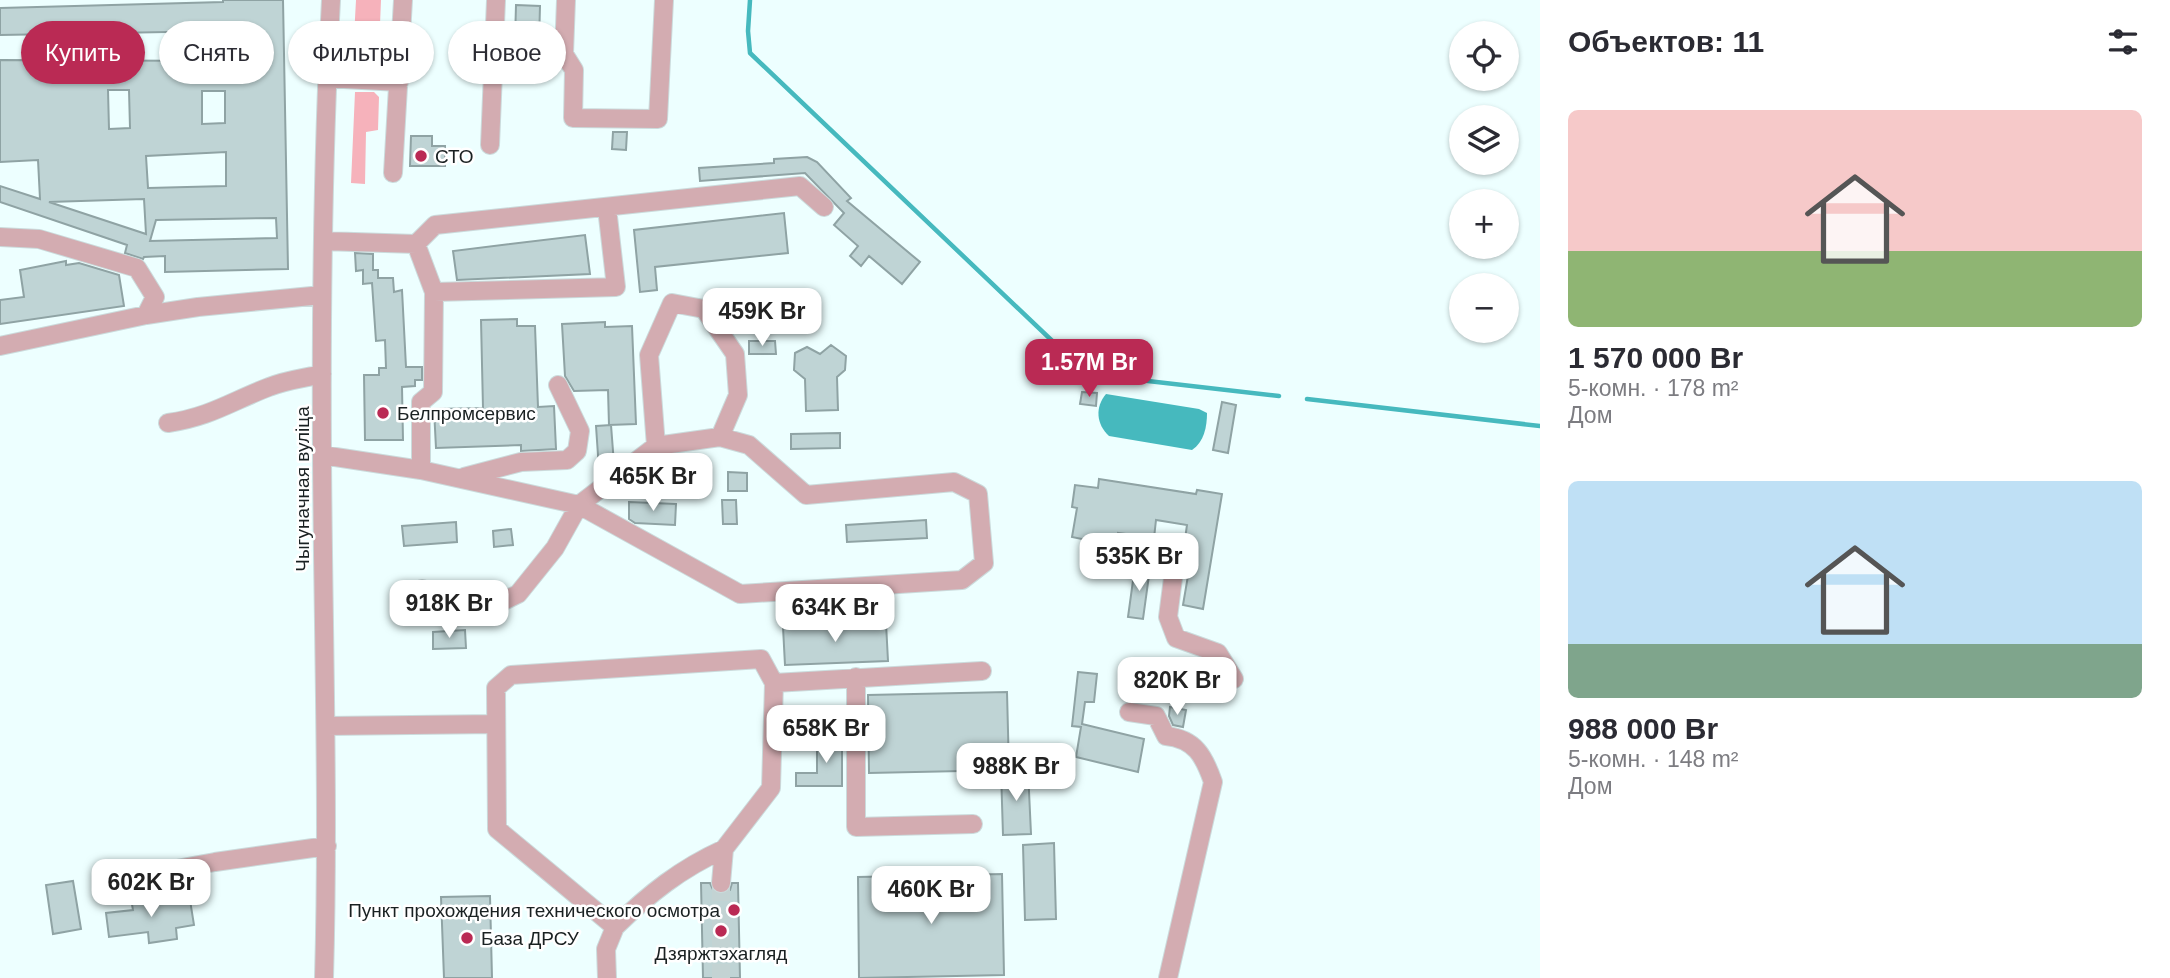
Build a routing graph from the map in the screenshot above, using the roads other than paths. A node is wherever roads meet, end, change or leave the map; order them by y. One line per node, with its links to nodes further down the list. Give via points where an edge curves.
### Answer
1 (331, 0): 6 (street, Чыгуначная вуліца)
2 (403, 0): 7 (street)
3 (496, 0): 10 (street)
4 (566, 0): 5 (street, via 564,54 574,69 573,118 658,119)
5 (664, 0)
6 (330, 21)
7 (402, 21)
8 (327, 84): 15 (street, Чыгуначная вуліца)
9 (399, 84): 11 (street)
10 (490, 145)
11 (393, 173)
12 (824, 207): 13 (street, via 800,187)
13 (607, 208): 16 (street, via 435,225); 17 (street, via 617,287)
14 (0, 237): 19 (street, via 39,239 137,268 155,297)
15 (323, 241): 16 (street); 18 (street, Чыгуначная вуліца)
16 (416, 244): 17 (street)
17 (434, 292): 27 (street, via 433,392 421,402)
18 (323, 295): 19 (street); 21 (street, Чыгуначная вуліца)
19 (146, 315): 20 (street)
20 (0, 346)
21 (322, 374): 23 (street, via 270,386 194,419); 26 (street, Чыгуначная вуліца)
22 (558, 385): 28 (street, via 580,431 577,451 567,460 521,463)
23 (168, 423)
24 (720, 437): 25 (street); 25 (street, via 738,395 734,354 704,309 672,303 649,355); 29 (street, via 749,445 806,495 954,482 978,494 984,563 962,580 740,594)
25 (656, 446): 29 (street)
26 (322, 455): 27 (street); 38 (street, Чыгуначная вуліца)
27 (421, 470): 28 (street)
28 (460, 478): 29 (street)
29 (579, 505): 31 (street, via 555,548 518,594 493,606 457,609 436,604)
30 (1177, 547): 34 (street, via 1168,617 1176,638 1218,653)
31 (422, 589)
32 (982, 671): 33 (street)
33 (856, 677): 35 (street); 39 (street, via 856,827)
34 (1234, 679)
35 (774, 683): 37 (street, via 761,659 511,675 496,688); 41 (street, via 771,788)
36 (1129, 712): 47 (street, via 1156,716 1166,736 1182,737 1205,759 1213,782)
37 (496, 724): 38 (street); 44 (street, via 497,829)
38 (326, 726): 40 (street, Чыгуначная вуліца)
39 (973, 824)
40 (327, 846): 42 (street); 45 (street, Чыгуначная вуліца)
41 (724, 849): 43 (street); 44 (street, via 693,863 646,897)
42 (133, 877)
43 (720, 883)
44 (615, 927): 46 (street, via 606,948)
45 (324, 978)
46 (607, 978)
47 (1168, 978)

